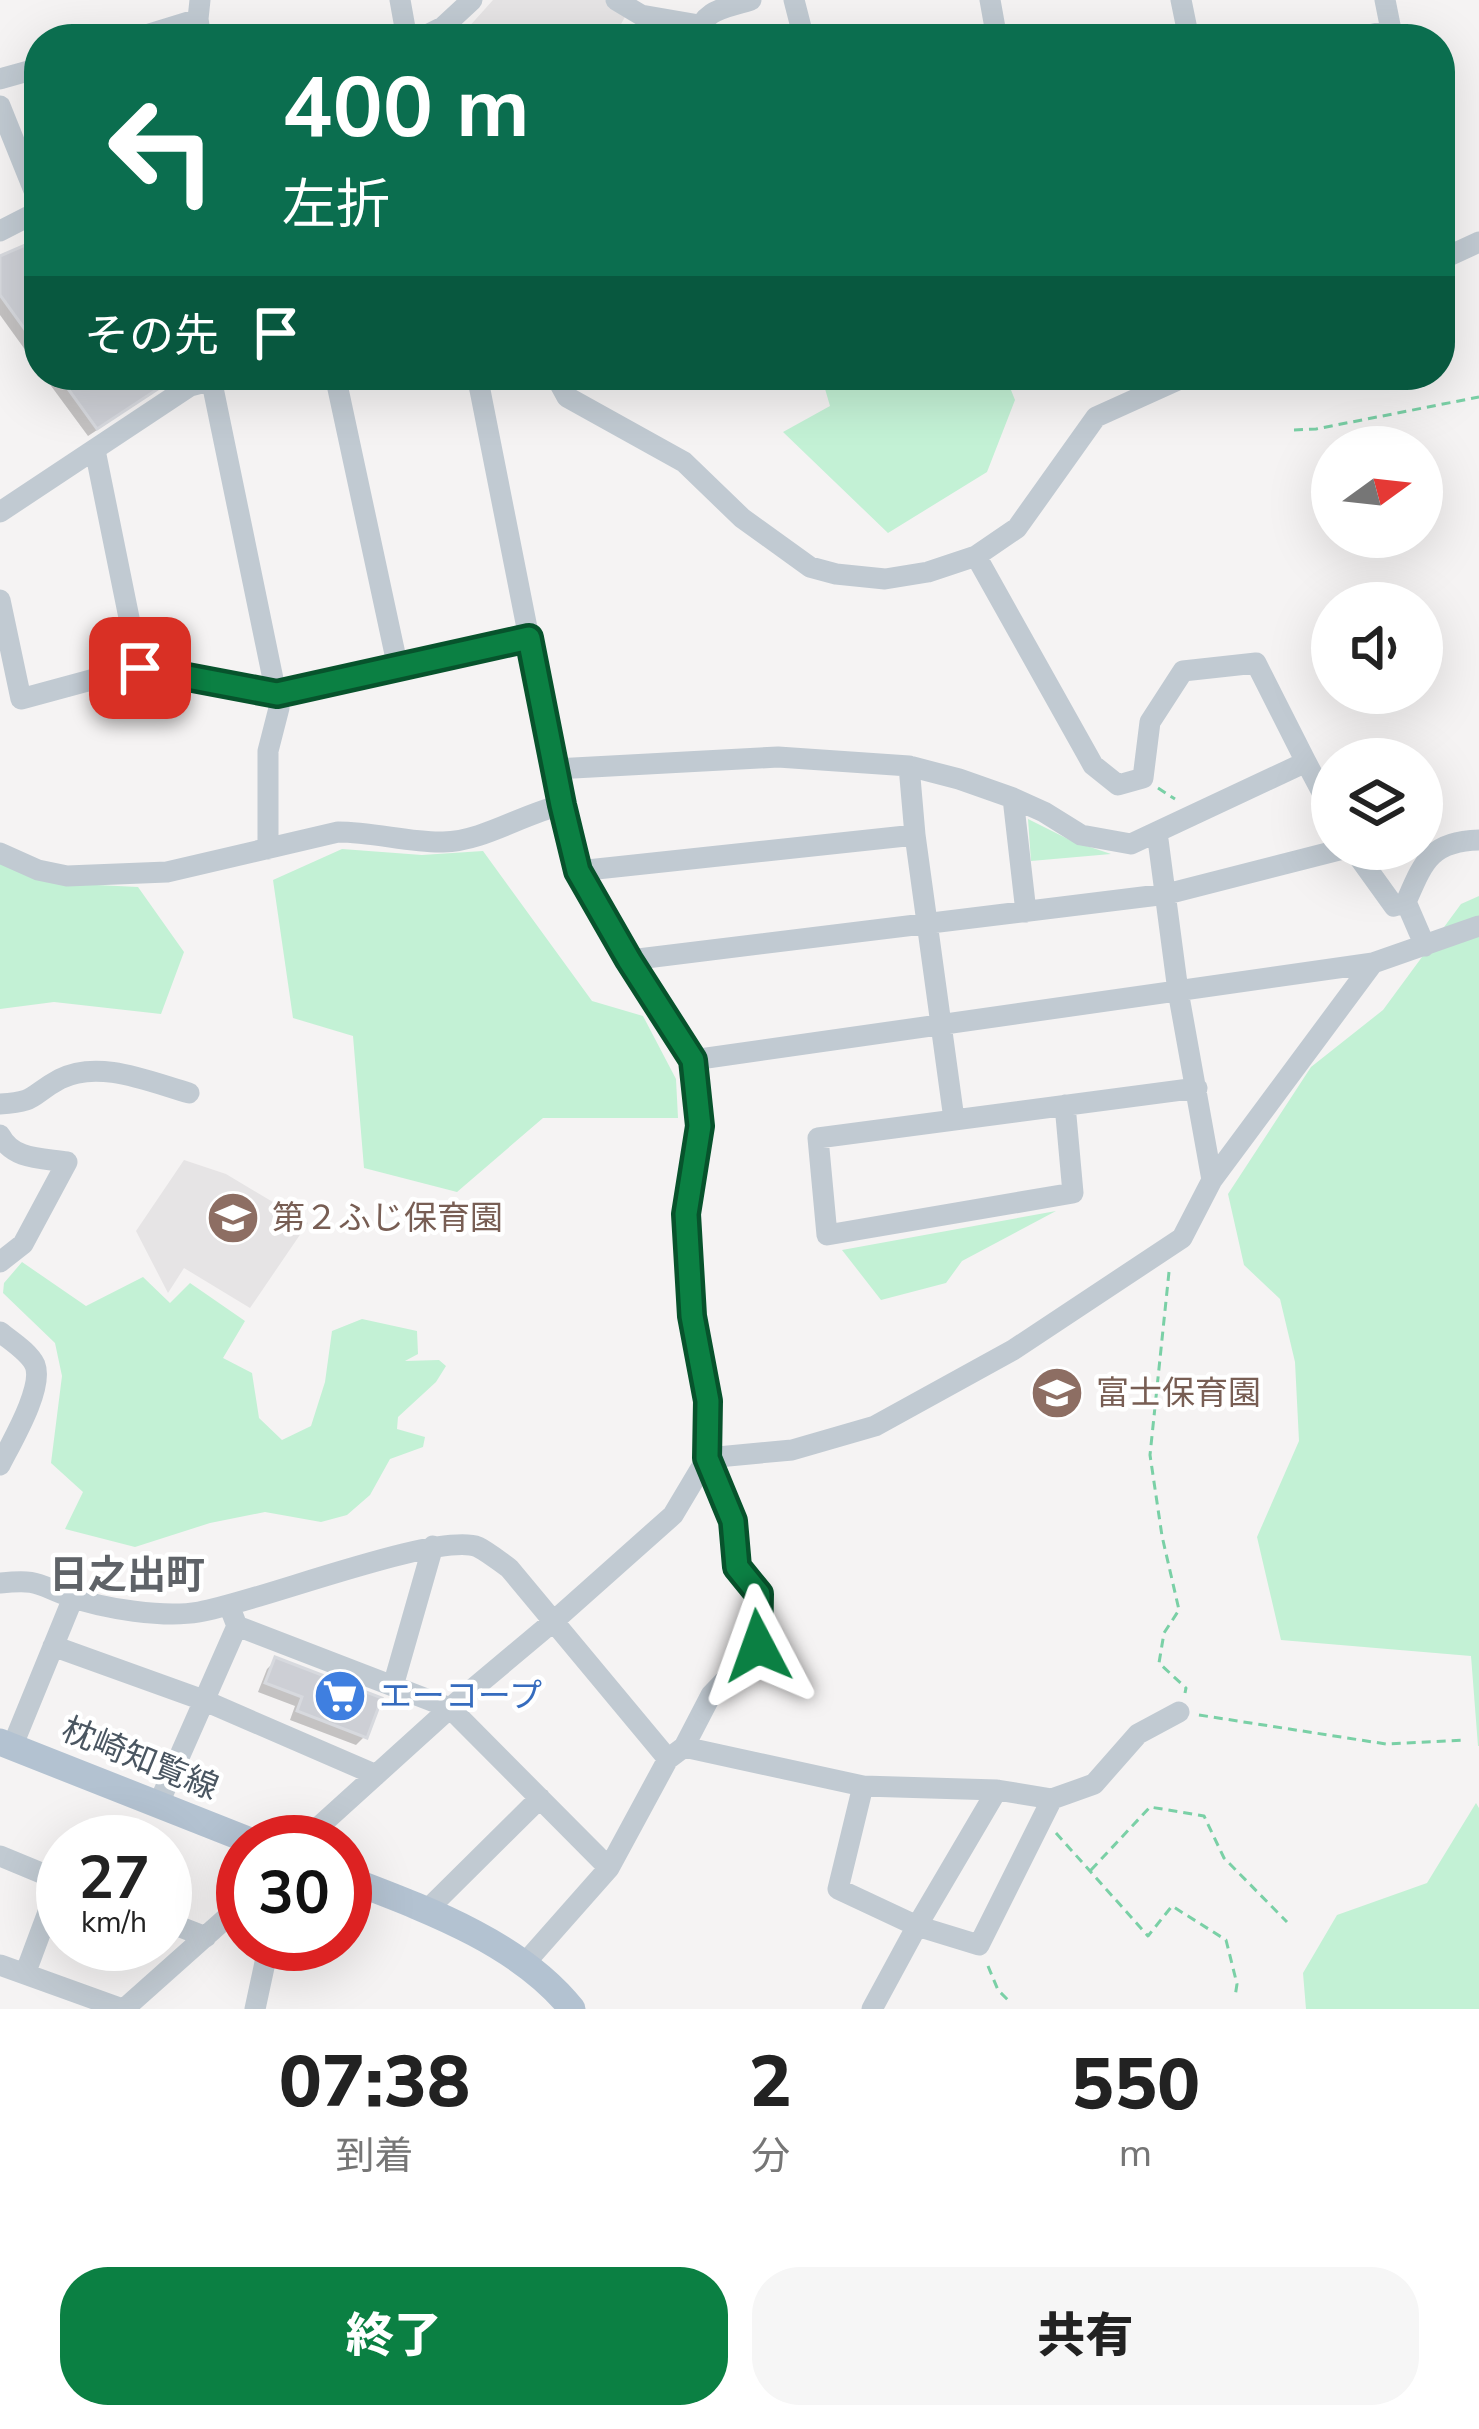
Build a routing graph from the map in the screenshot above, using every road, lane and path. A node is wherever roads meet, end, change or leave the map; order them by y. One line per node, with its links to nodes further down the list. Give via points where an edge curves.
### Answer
1 (472, 0): 4 (street)
2 (616, 0): 5 (street)
3 (751, 0): 6 (street, via 707,14)
4 (447, 24)
5 (669, 24)
6 (701, 24)
7 (0, 106): 8 (street)
8 (24, 168)
9 (184, 390): 17 (street)
10 (223, 390): 24 (street)
11 (338, 390): 23 (street)
12 (480, 390): 21 (street)
13 (563, 390): 19 (street, via 684,462 810,567 884,579)
14 (1156, 390): 19 (street, via 1096,417 1016,528)
15 (1479, 397): 16 (path)
16 (1294, 430)
17 (95, 450): 18 (street); 22 (street)
18 (0, 512)
19 (976, 556): 29 (street, via 1093,765 1118,785)
20 (0, 600): 22 (street, via 21,699)
21 (529, 638): 23 (street); 27 (street)
22 (140, 668): 24 (street)
23 (398, 668): 24 (street)
24 (277, 694): 36 (street)
25 (1306, 762): 28 (street); 29 (street, via 1256,663 1184,671 1150,722); 32 (street)
26 (908, 766): 27 (street, via 778,758); 30 (street); 34 (street)
27 (555, 769): 31 (street)
28 (1311, 771)
29 (1143, 778): 32 (path)
30 (1013, 799): 33 (street, via 1081,835 1131,844); 43 (street)
31 (562, 805): 36 (street, via 443,842 338,832); 40 (street)
32 (1197, 812): 33 (street)
33 (1157, 832): 41 (street)
34 (915, 835): 40 (street); 44 (street)
35 (1479, 840): 42 (street, via 1457,841 1425,859)
36 (268, 849): 37 (street, via 167,872 67,876)
37 (0, 853)
38 (1311, 857): 41 (street)
39 (1368, 870): 42 (street, via 1394,906)
40 (578, 871): 47 (street)
41 (1167, 894): 43 (street); 49 (street)
42 (1406, 902): 46 (street)
43 (1026, 912): 44 (street)
44 (926, 924): 47 (street); 50 (street)
45 (1479, 926): 46 (street)
46 (1425, 946): 48 (street)
47 (629, 960): 51 (street)
48 (1373, 963): 49 (street); 58 (street)
49 (1178, 991): 50 (street); 52 (street)
50 (941, 1026): 51 (street); 56 (street)
51 (693, 1060): 62 (street, via 700,1126 686,1214)
52 (1197, 1088): 55 (street); 58 (street)
53 (190, 1093): 54 (street, via 97,1071 63,1077 26,1103)
54 (0, 1104)
55 (1065, 1105): 56 (street); 56 (street, via 1073,1193 827,1234 818,1138)
56 (954, 1119)
57 (0, 1135): 60 (street, via 15,1153 67,1162 23,1244)
58 (1212, 1180): 59 (street)
59 (1172, 1244): 62 (street, via 1013,1350 874,1426 792,1450); 73 (path, via 1150,1455 1179,1610 1164,1633 1159,1664 1186,1688)
60 (0, 1262)
61 (0, 1332): 63 (street, via 33,1360 38,1377)
62 (707, 1458): 68 (street, via 673,1515); 76 (street, via 733,1521 737,1567 759,1594 758,1646 711,1695)
63 (0, 1465)
64 (433, 1546): 67 (street); 68 (street, via 475,1546 509,1568); 70 (street)
65 (0, 1583): 66 (street, via 32,1580)
66 (73, 1598): 67 (street); 69 (street)
67 (233, 1616): 70 (street); 71 (street)
68 (555, 1620): 72 (street); 76 (street)
69 (53, 1646): 71 (street); 75 (street)
70 (393, 1686): 72 (street)
71 (203, 1700): 77 (street); 81 (street)
72 (450, 1708): 77 (street); 80 (street)
73 (1179, 1712): 74 (path, via 1386,1744); 82 (street, via 1138,1734 1094,1784)
74 (1464, 1740)
75 (6, 1745): 81 (main road, 枕崎知覧線)
76 (676, 1753): 78 (street); 86 (street)
77 (376, 1775): 83 (street)
78 (863, 1786): 79 (street); 92 (street, via 838,1889)
79 (997, 1790): 82 (street); 92 (street)
80 (540, 1798): 86 (street); 90 (street)
81 (158, 1805): 84 (main road, 枕崎知覧線)
82 (1047, 1809): 88 (path); 96 (street)
83 (332, 1815)
84 (216, 1828)
85 (0, 1856): 87 (street)
86 (609, 1868): 98 (street)
87 (36, 1871)
88 (1090, 1871): 91 (path, via 1150,1808 1204,1816 1224,1858); 102 (path, via 1148,1936 1172,1906 1226,1940)
89 (372, 1888): 90 (main road)
90 (428, 1910): 98 (main road)
91 (1288, 1922)
92 (917, 1926): 96 (street); 107 (street)
93 (216, 1927): 95 (street)
94 (192, 1931): 95 (street)
95 (206, 1936): 105 (street)
96 (980, 1945): 103 (path)
97 (36, 1946): 101 (street)
98 (525, 1963): 104 (main road)
99 (0, 1965): 101 (street)
100 (263, 1971): 106 (street)
101 (25, 1975): 105 (street)
102 (1234, 1997)
103 (1008, 2000)
104 (558, 2003)
105 (123, 2009)
106 (255, 2009)
107 (872, 2009)

